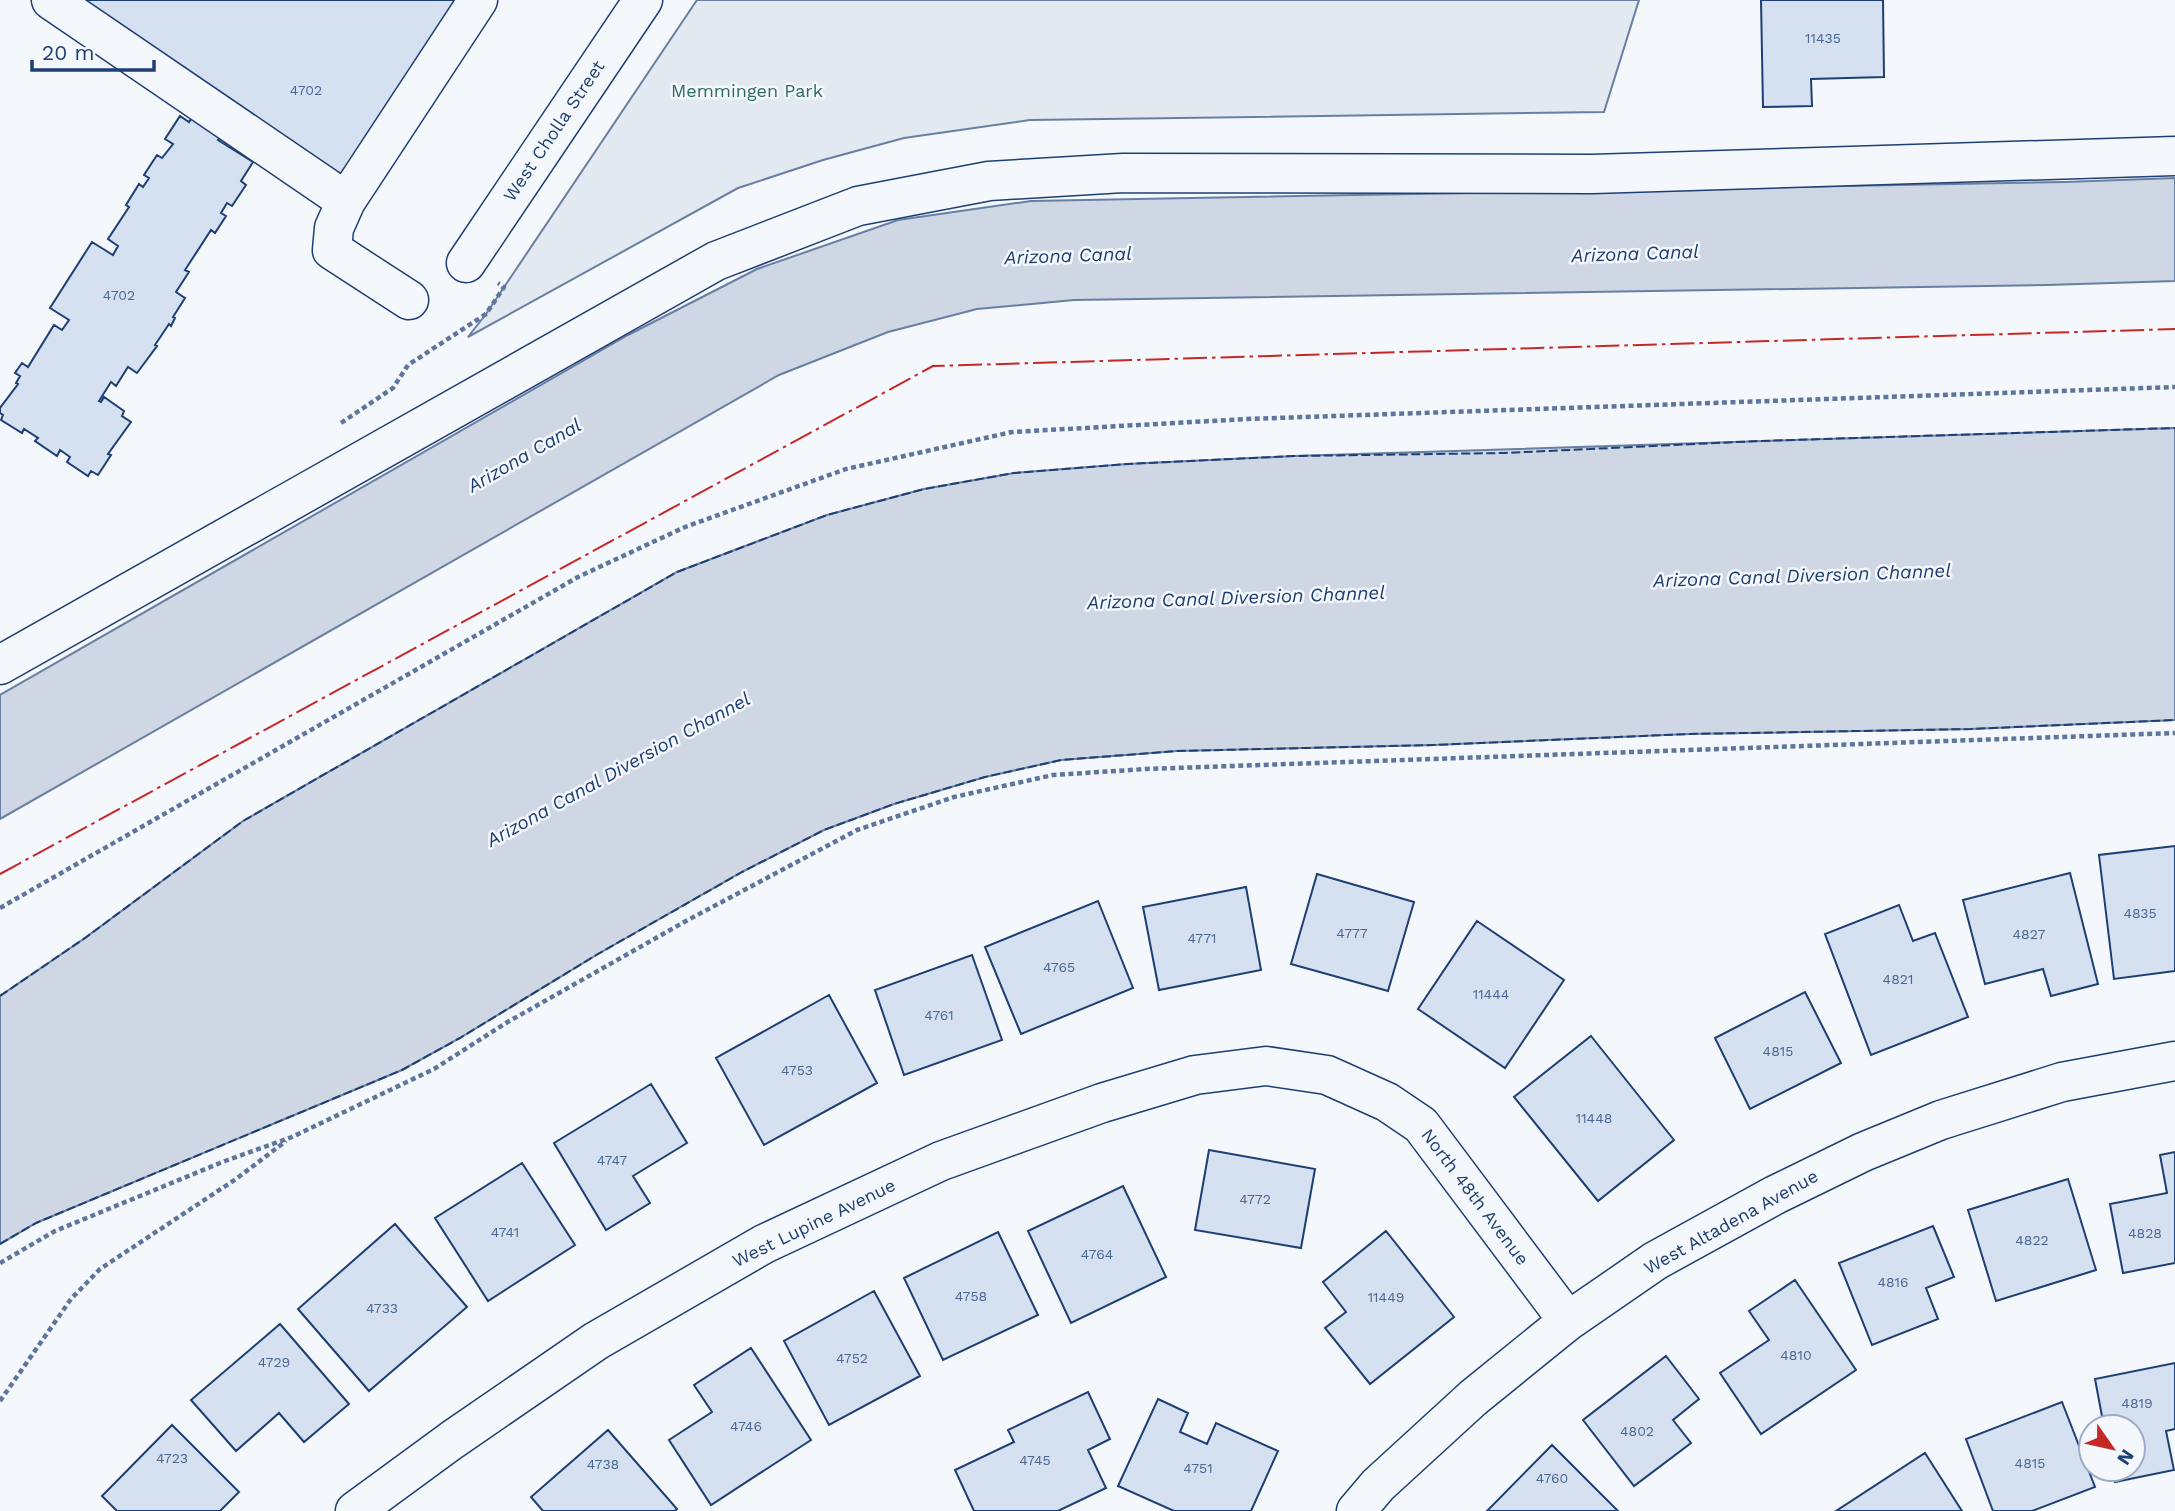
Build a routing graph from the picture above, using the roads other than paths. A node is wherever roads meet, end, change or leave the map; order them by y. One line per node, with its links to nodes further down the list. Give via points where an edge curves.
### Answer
1 (51, 0): 5 (street)
2 (478, 0): 5 (street)
3 (643, 0): 6 (street, West Cholla Street)
4 (2175, 156): 8 (street, via 1592,174 1123,173 989,181 858,206 716,261)
5 (346, 201): 7 (street, via 334,228 332,250)
6 (466, 263)
7 (409, 300)
8 (0, 665)
9 (2175, 1061): 11 (street, West Altadena Avenue, via 2062,1082 1941,1120 1863,1152 1655,1261)
10 (1327, 1075): 11 (street, North 48th Avenue, via 1387,1102 1421,1125); 12 (street, West Lupine Avenue, via 1266,1066 1195,1075 942,1161 764,1244 596,1342)
11 (1568, 1321): 13 (street, West Altadena Avenue, via 1473,1398)
12 (355, 1511)
13 (1356, 1511)

